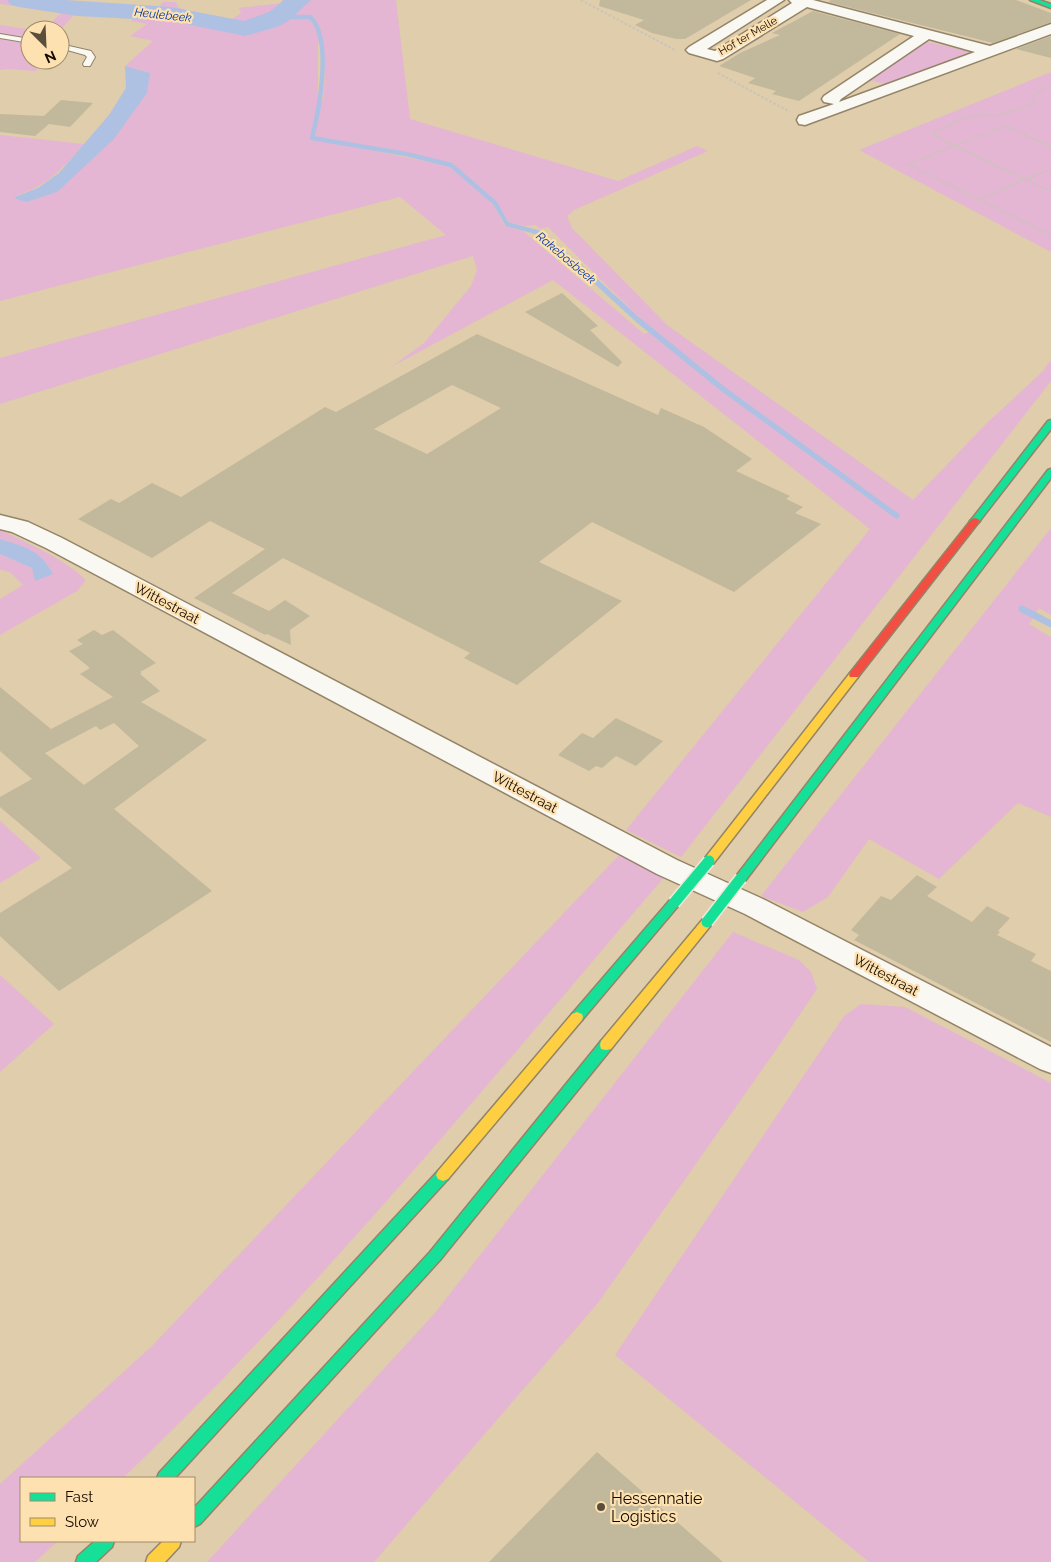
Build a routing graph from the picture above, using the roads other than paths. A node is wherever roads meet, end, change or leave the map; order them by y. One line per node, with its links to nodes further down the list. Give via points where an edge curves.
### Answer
1 (777, 0): 3 (street, Hof ter Melle, via 694,50 717,56)
2 (1033, 0): 4 (main road)
3 (800, 1): 6 (street, Hof ter Melle)
4 (1051, 6)
5 (1051, 28): 10 (street)
6 (927, 34): 10 (street, Hof ter Melle); 12 (street, via 830,98)
7 (0, 36): 8 (lane)
8 (20, 39)
9 (70, 48): 11 (lane, via 88,53 91,57)
10 (991, 51): 12 (street)
11 (87, 64)
12 (846, 104): 13 (street)
13 (805, 120)
14 (1051, 412): 15 (main road)
15 (1047, 427): 19 (main road, bridge, via 674,903 441,1177)
16 (1051, 472): 20 (main road, bridge, via 707,922 435,1256)
17 (0, 522): 18 (street, Wittestraat, via 20,527 54,543 667,867 755,907)
18 (1051, 1061)
19 (166, 1477)
20 (195, 1518)
21 (105, 1542): 23 (main road)
22 (173, 1542): 24 (main road)
23 (84, 1562)
24 (154, 1562)

